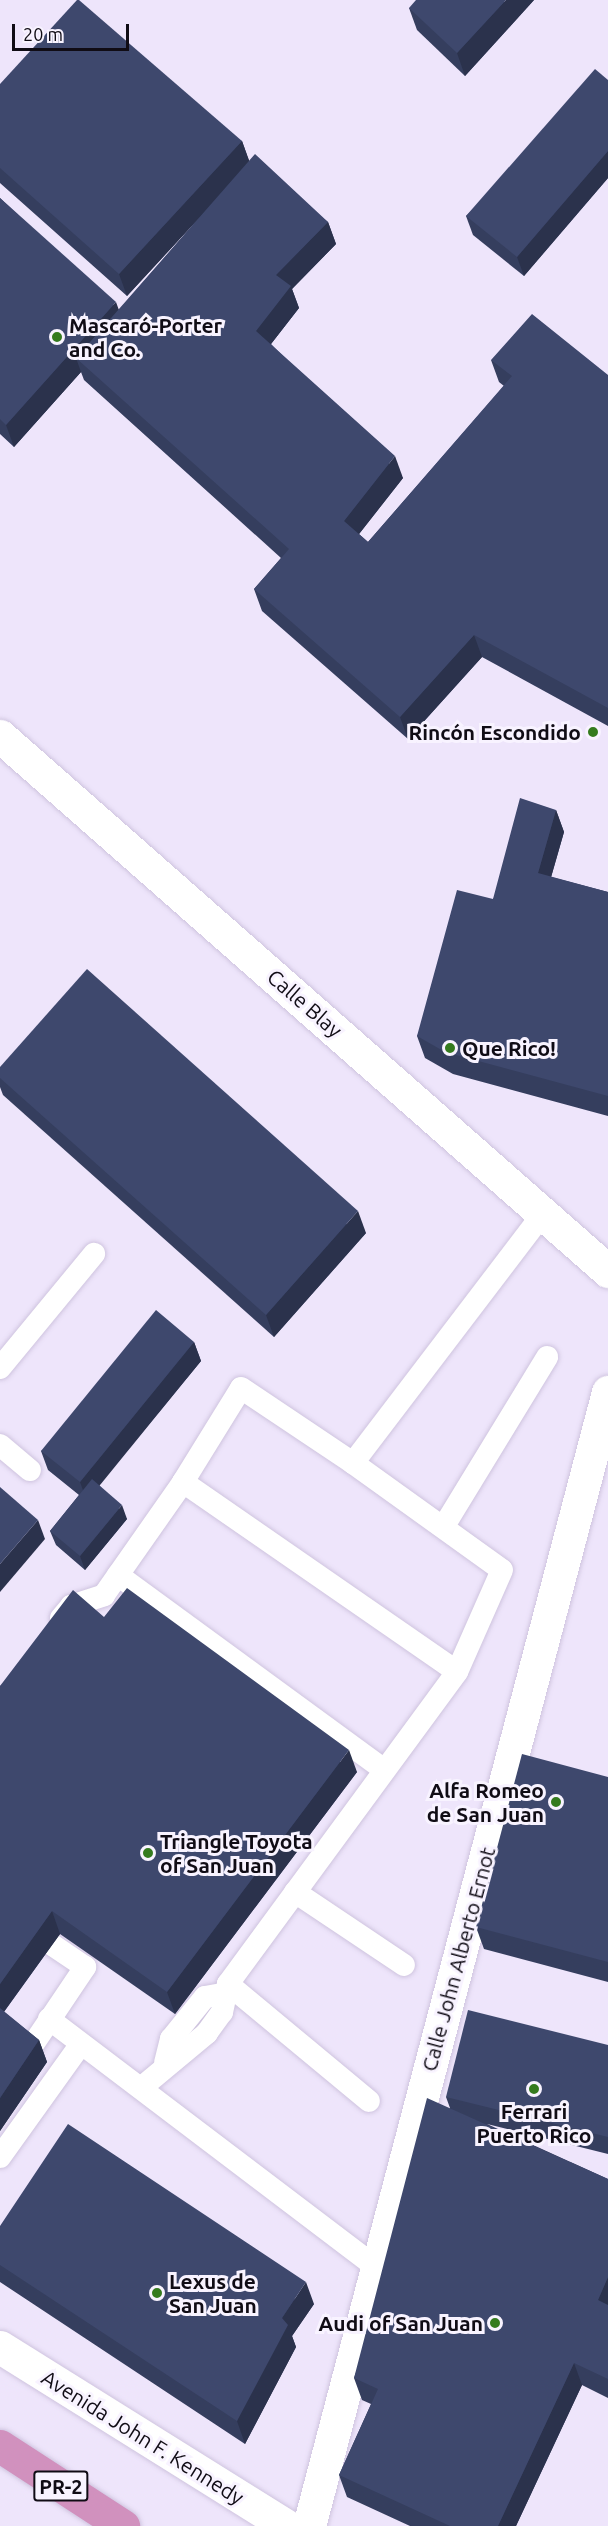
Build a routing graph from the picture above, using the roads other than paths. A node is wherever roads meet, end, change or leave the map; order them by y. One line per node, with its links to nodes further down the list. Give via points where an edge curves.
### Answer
1 (0, 736): 2 (street, Calle Blay)
2 (544, 1212): 4 (street, Calle Blay); 9 (lane)
3 (94, 1254): 6 (lane)
4 (608, 1271)
5 (547, 1357): 12 (lane)
6 (0, 1368)
7 (608, 1392): 27 (street, Calle John Alberto Ernot)
8 (0, 1446): 10 (lane)
9 (354, 1463): 11 (lane, via 241,1388); 12 (lane)
10 (30, 1470)
11 (183, 1482): 13 (lane); 15 (lane)
12 (444, 1526): 15 (lane, via 502,1570)
13 (118, 1575): 14 (lane, via 104,1595 70,1606); 16 (lane)
14 (49, 1633)
15 (457, 1672): 16 (lane)
16 (384, 1770): 17 (lane)
17 (295, 1892): 19 (lane); 20 (lane)
18 (52, 1945): 21 (lane, via 85,1967)
19 (404, 1965)
20 (225, 1989): 24 (lane, via 222,2012 207,2032 185,2056 165,2063); 25 (lane)
21 (49, 2019): 22 (lane); 23 (lane)
22 (81, 2044): 24 (lane); 26 (lane)
23 (30, 2049)
24 (141, 2088): 27 (lane)
25 (369, 2101)
26 (0, 2157)
27 (377, 2268): 32 (street, Calle John Alberto Ernot)
28 (0, 2347): 31 (street, Avenida John F. Kennedy)
29 (0, 2446): 30 (highway, PR-2)
30 (123, 2526)
31 (286, 2526)
32 (309, 2526)

